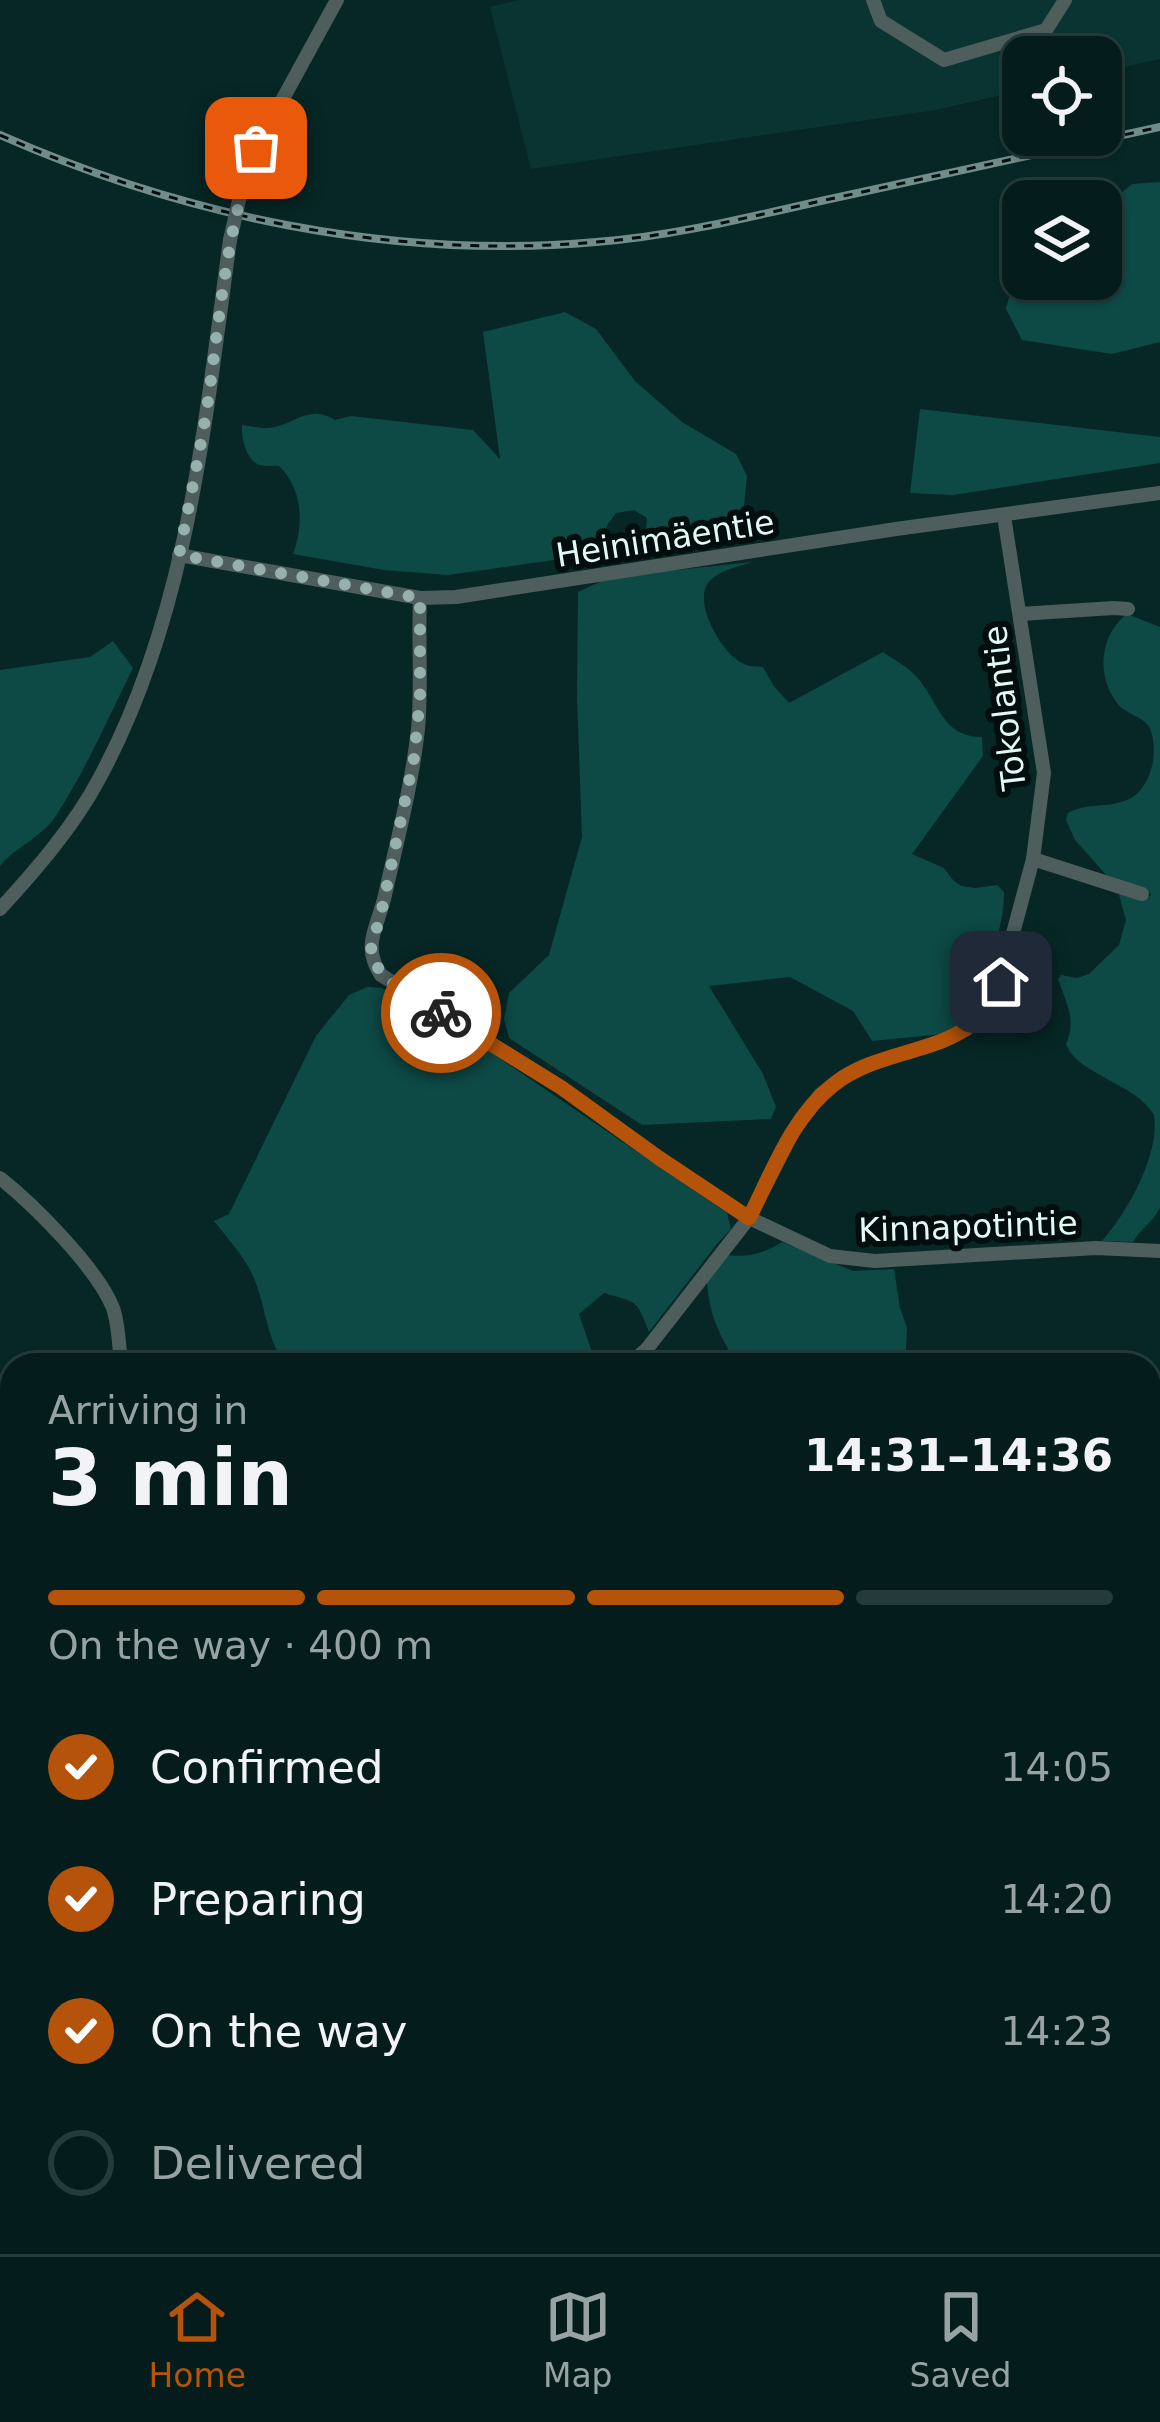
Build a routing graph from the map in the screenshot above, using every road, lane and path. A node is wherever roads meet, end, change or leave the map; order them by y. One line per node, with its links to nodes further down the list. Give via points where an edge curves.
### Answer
1 (337, 0): 6 (street, bridge, via 242,187)
2 (873, 0): 3 (street, via 881,21 944,59 1046,30)
3 (1065, 0)
4 (1160, 493): 5 (street, Heinimäentie)
5 (1004, 516): 7 (street, Heinimäentie); 9 (street, Tokolantie)
6 (179, 555): 7 (street, Heinimäentie); 12 (street, via 152,659 98,782)
7 (420, 598): 14 (street, Kinnapotintie, via 416,744 370,944 373,962 392,984 562,1088)
8 (1128, 609): 9 (street)
9 (1020, 614): 10 (street, Tokolantie, via 1044,760)
10 (1033, 859): 11 (street); 14 (street, Tokolantie, via 1001,982 985,1013 957,1034 832,1085 794,1130)
11 (1142, 895)
12 (0, 910)
13 (0, 1178): 16 (street, via 102,1288)
14 (749, 1218): 15 (street, Kinnapotintie, via 852,1261); 17 (street, Tokolantie)
15 (1160, 1251)
16 (120, 1353)
17 (642, 1353)

